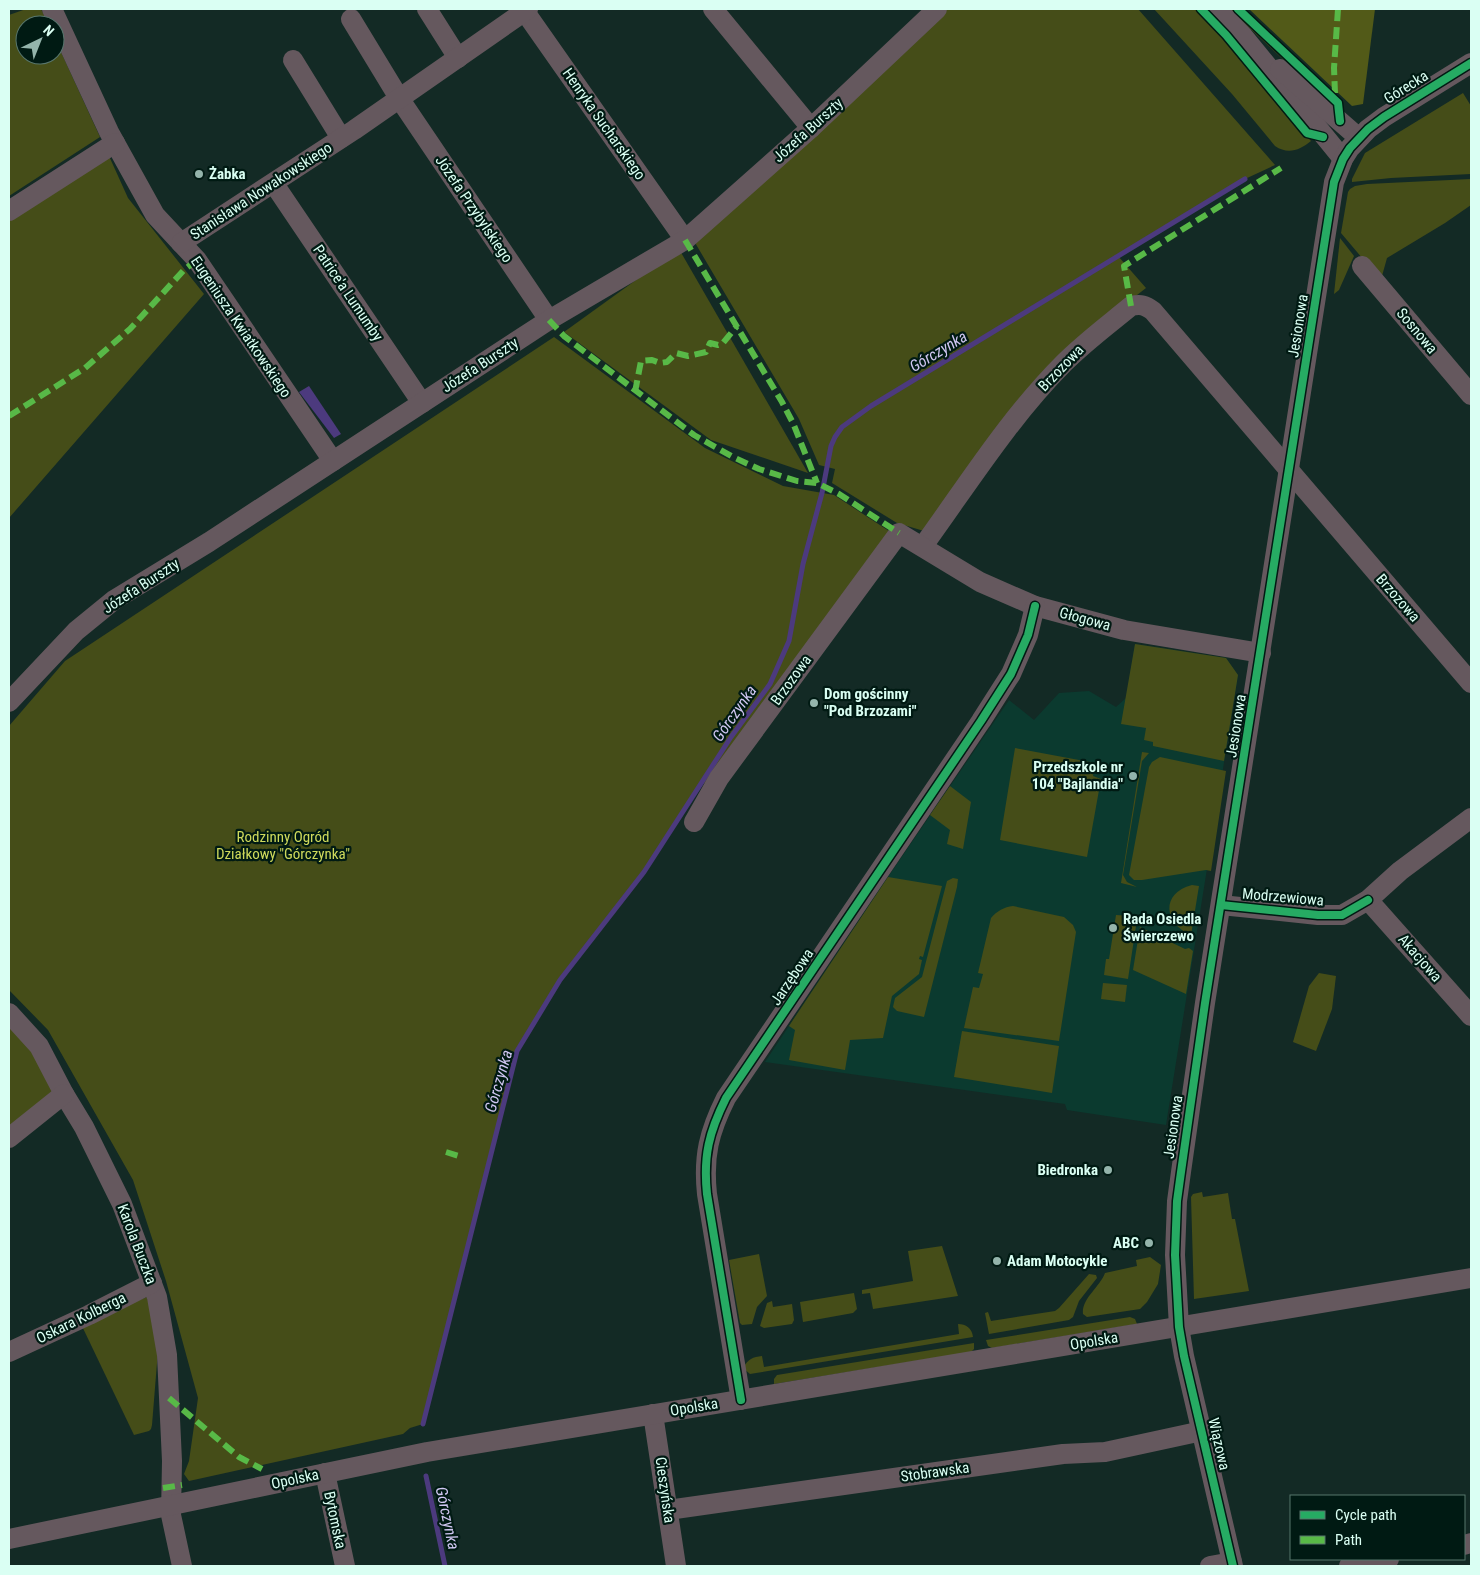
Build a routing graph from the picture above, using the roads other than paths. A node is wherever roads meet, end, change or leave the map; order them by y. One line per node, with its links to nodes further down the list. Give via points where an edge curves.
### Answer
1 (52, 9): 16 (street, Eugeniusza Kwiatkowskiego)
2 (427, 9): 9 (street)
3 (713, 9): 13 (street)
4 (1217, 9): 8 (street)
5 (525, 10): 9 (street, Stanisława Nowakowskiego); 20 (street, Henryka Sucharskiego)
6 (934, 10): 13 (street, Józefa Burszty)
7 (351, 19): 12 (street)
8 (1243, 36): 15 (street); 17 (street)
9 (458, 58): 12 (street, Stanisława Nowakowskiego)
10 (293, 60): 14 (street, Stanisława Nowakowskiego)
11 (1471, 63): 15 (street, Górecka, via 1384,117)
12 (400, 98): 14 (street, Stanisława Nowakowskiego); 23 (street, Józefa Przybylskiego)
13 (812, 128): 20 (street, Józefa Burszty)
14 (341, 138): 18 (street, Stanisława Nowakowskiego)
15 (1359, 138): 17 (street, Jesionowa)
16 (115, 143): 19 (street); 21 (street, Eugeniusza Kwiatkowskiego, via 155,215)
17 (1343, 159): 27 (street, Jesionowa, via 1334,182)
18 (274, 184): 21 (street, Stanisława Nowakowskiego); 25 (street, Patrice'a Lumumby)
19 (9, 211)
20 (685, 240): 23 (street, Józefa Burszty)
21 (181, 243): 26 (street, Eugeniusza Kwiatkowskiego, via 197,260)
22 (1362, 266): 24 (street, Sosnowa)
23 (549, 320): 25 (street, Józefa Burszty)
24 (1471, 395)
25 (422, 403): 26 (street, Józefa Burszty)
26 (333, 460): 32 (street, Józefa Burszty, via 114,600 76,632)
27 (1288, 470): 28 (street, Brzozowa, via 1153,311 1140,304 1131,306 1082,346 1047,381 1003,435); 30 (street, Jesionowa); 31 (street, Brzozowa)
28 (923, 546): 29 (street, Głogowa, via 980,582); 34 (street, Brzozowa, via 899,533 718,778)
29 (1035, 606): 30 (street, Głogowa, via 1124,630); 45 (street, Jarzębowa, via 1028,635 1011,674 726,1098 715,1120 705,1172 707,1194)
30 (1261, 653): 36 (street, Jesionowa)
31 (1471, 683)
32 (9, 702)
33 (1471, 818): 35 (street, Modrzewiowa, via 1400,871)
34 (694, 822)
35 (1368, 900): 36 (street, Modrzewiowa, via 1342,915); 38 (street, Akacjowa)
36 (1221, 904): 43 (street, Jesionowa, via 1177,1201 1175,1255)
37 (9, 1013): 39 (street, Karola Buczka, via 39,1046)
38 (1471, 1016)
39 (64, 1094): 40 (street); 42 (street, Karola Buczka, via 122,1204)
40 (9, 1138)
41 (1471, 1278): 43 (street, Opolska)
42 (152, 1283): 44 (street, Oskara Kolberga); 49 (street, Karola Buczka, via 167,1356)
43 (1179, 1327): 45 (street, Opolska); 47 (street, Wiązowa)
44 (9, 1352)
45 (741, 1400): 46 (street, Opolska)
46 (653, 1414): 48 (street, Opolska, via 436,1450); 50 (street, Cieszyńska)
47 (1202, 1431): 50 (street, Stobrawska, via 1105,1452 1063,1454); 53 (street, Wiązowa)
48 (325, 1473): 49 (street, Opolska); 55 (street, Bytomska)
49 (172, 1505): 51 (street, Opolska); 54 (street, Karola Buczka)
50 (668, 1510): 56 (street, Cieszyńska)
51 (9, 1539)
52 (1383, 1560): 58 (street)
53 (1232, 1564): 57 (street)
54 (182, 1566)
55 (345, 1566)
56 (676, 1566)
57 (1210, 1566)
58 (1349, 1566)

